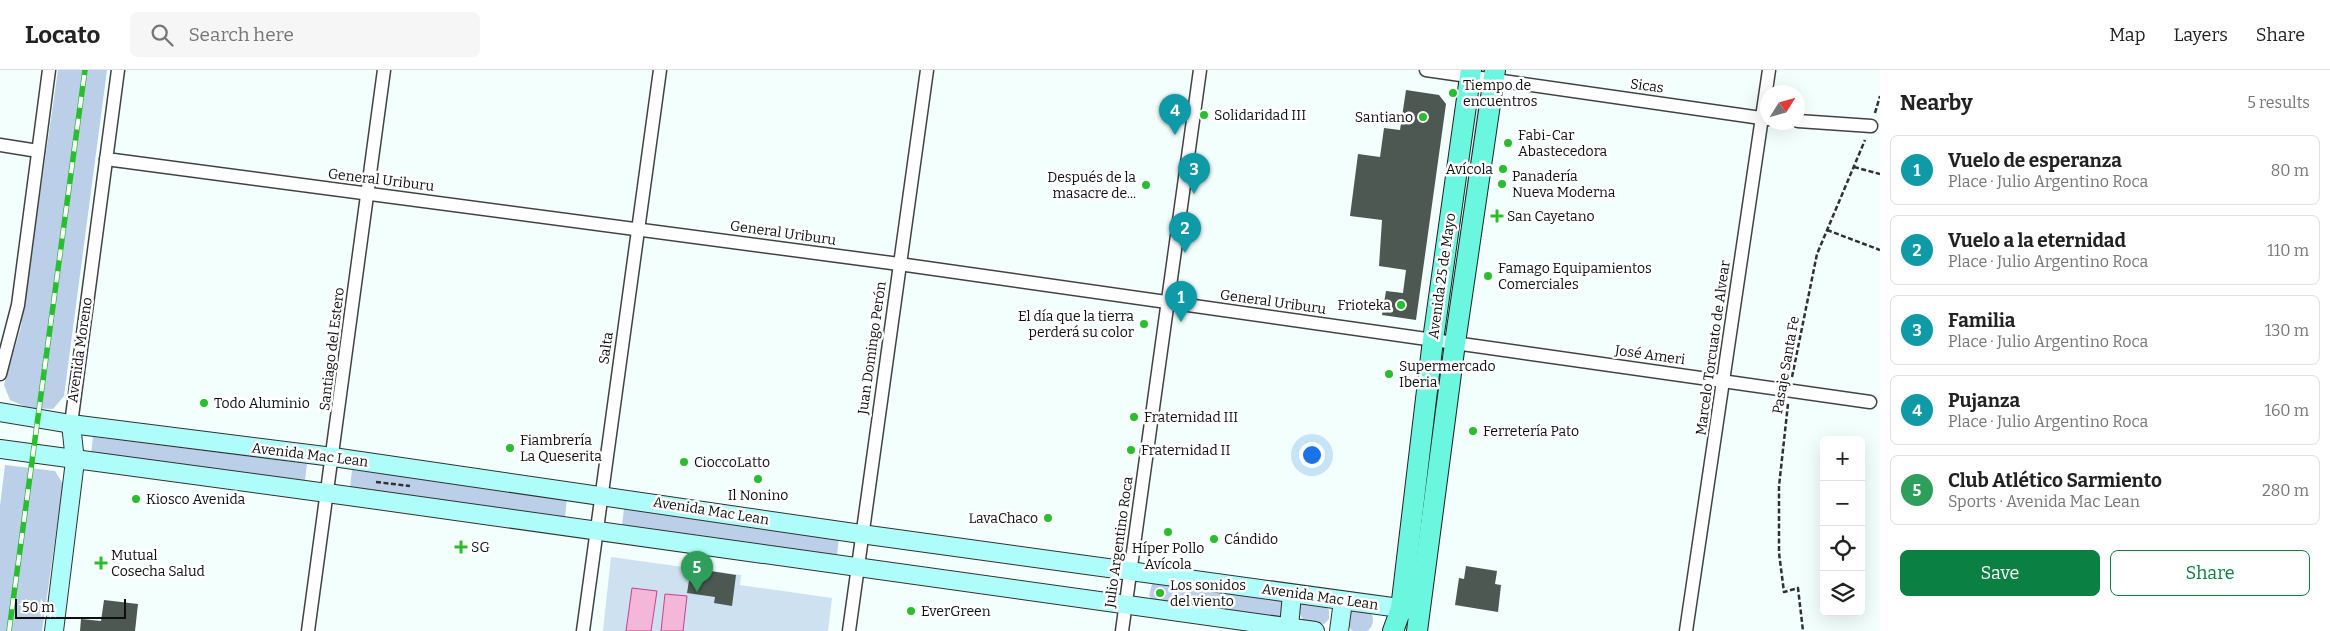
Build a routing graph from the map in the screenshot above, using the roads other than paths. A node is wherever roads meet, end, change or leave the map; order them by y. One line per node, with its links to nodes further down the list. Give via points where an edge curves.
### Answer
1 (49, 70): 17 (street)
2 (118, 70): 18 (street, Avenida Moreno)
3 (384, 70): 19 (street, Santiago del Estero)
4 (660, 70): 20 (street, Salta)
5 (927, 70): 21 (street, Juan Domingo Perón)
6 (1200, 70): 22 (street, Julio Argentino Roca)
7 (1426, 70): 9 (street, Sicas)
8 (1769, 70): 11 (street, Marcelo Torcuato de Alvear)
9 (1471, 73): 10 (street, Sicas); 23 (main road, Avenida 25 de Mayo)
10 (1494, 75): 12 (street, Sicas); 24 (main road, Avenida 25 de Mayo)
11 (1768, 85)
12 (1760, 117)
13 (1805, 121): 14 (street)
14 (1871, 126)
15 (1763, 130): 26 (street, Marcelo Torcuato de Alvear)
16 (0, 145): 17 (street)
17 (38, 150): 25 (street, via 18,305)
18 (106, 159): 19 (street, General Uriburu); 29 (street, Avenida Moreno)
19 (367, 193): 20 (street, General Uriburu); 31 (street, Santiago del Estero)
20 (637, 228): 21 (street, General Uriburu); 34 (street, Salta)
21 (900, 264): 22 (street, General Uriburu); 36 (street, Juan Domingo Perón)
22 (1168, 303): 23 (street, General Uriburu); 38 (street, Julio Argentino Roca)
23 (1433, 340): 24 (street, General Uriburu); 42 (main road, Avenida 25 de Mayo)
24 (1455, 343): 26 (street, José Ameri); 43 (main road, Avenida 25 de Mayo)
25 (0, 374)
26 (1724, 381): 27 (street, José Ameri); 54 (street, Marcelo Torcuato de Alvear)
27 (1870, 402)
28 (0, 412): 29 (main road, Avenida Mac Lean)
29 (71, 424): 31 (main road, Avenida Mac Lean); 32 (main road, Avenida Moreno)
30 (0, 449): 32 (main road)
31 (333, 457): 33 (street, Santiago del Estero); 34 (main road, Avenida Mac Lean)
32 (75, 461): 33 (main road); 45 (main road, Avenida Moreno)
33 (327, 493): 35 (main road); 46 (street, Santiago del Estero)
34 (601, 495): 35 (street, Salta); 36 (main road, Avenida Mac Lean)
35 (596, 530): 37 (main road); 47 (street, Salta)
36 (861, 534): 37 (street, Juan Domingo Perón); 38 (main road, Avenida Mac Lean)
37 (857, 567): 41 (main road); 48 (street, Juan Domingo Perón)
38 (1130, 572): 39 (main road, Avenida Mac Lean); 41 (street, Julio Argentino Roca)
39 (1292, 594): 40 (main road, Avenida Mac Lean); 44 (main road)
40 (1343, 601): 42 (main road, Avenida Mac Lean); 51 (main road)
41 (1126, 604): 44 (main road); 49 (street, Julio Argentino Roca)
42 (1401, 609): 43 (main road, Avenida Mac Lean); 52 (main road, Avenida 25 de Mayo)
43 (1422, 612): 53 (main road, Avenida 25 de Mayo)
44 (1289, 627): 50 (main road)
45 (54, 631)
46 (308, 631)
47 (582, 631)
48 (849, 631)
49 (1122, 631)
50 (1315, 631)
51 (1339, 631)
52 (1394, 631)
53 (1417, 631)
54 (1686, 631)

